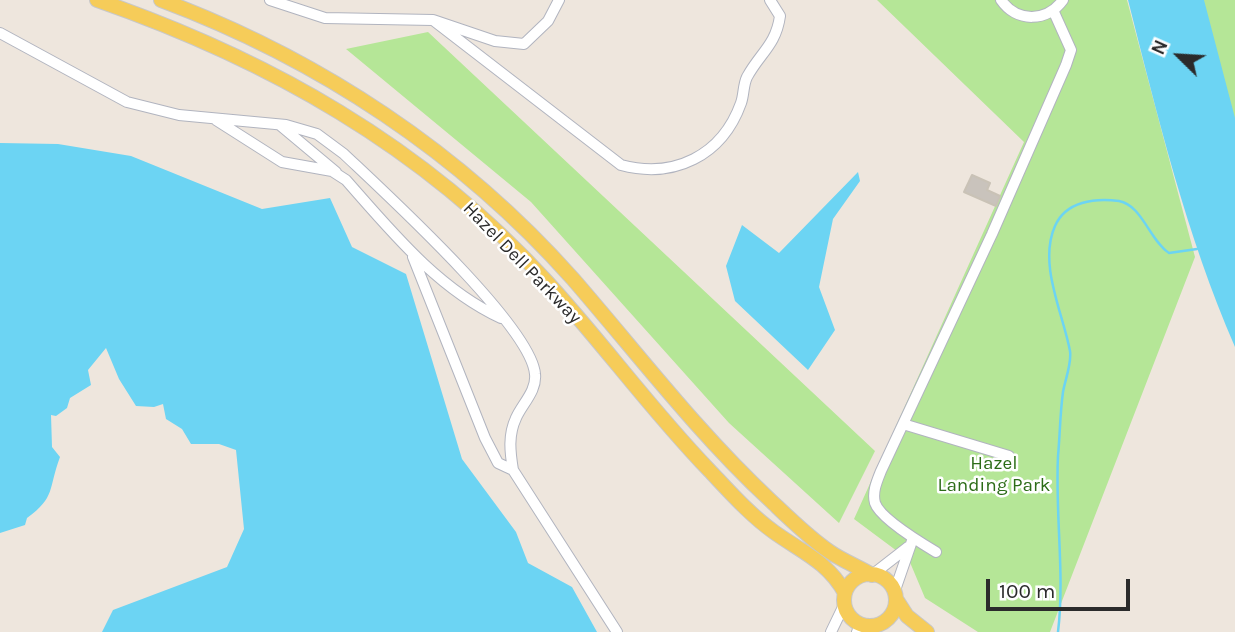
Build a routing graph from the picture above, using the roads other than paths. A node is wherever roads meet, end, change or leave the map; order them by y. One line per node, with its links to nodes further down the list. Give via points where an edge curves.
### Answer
1 (97, 0): 23 (main road, Hazel Dell Parkway, via 249,60 323,100 399,150 521,255 718,480 772,531 823,563)
2 (161, 0): 21 (main road, Hazel Dell Parkway, via 240,32 302,64 430,145 552,257 747,478 830,552)
3 (270, 0): 9 (street, via 325,18)
4 (559, 0): 9 (street, via 548,21 524,44 495,41)
5 (770, 0): 9 (street, via 780,16 777,36 746,78 741,103 721,141 674,169 645,172 621,165)
6 (1001, 0): 8 (street, via 1021,16 1043,16)
7 (1063, 0): 8 (street)
8 (1054, 10): 16 (street, via 1071,50 1066,65)
9 (433, 20)
10 (0, 33): 11 (street, via 127,102 178,115)
11 (214, 118): 12 (street); 13 (street, via 282,162 332,171)
12 (279, 124): 13 (street); 15 (street, via 317,134 344,153)
13 (346, 180): 14 (street)
14 (411, 251): 15 (street, via 484,310); 18 (street, via 485,438 498,463)
15 (504, 319): 18 (street, via 531,354 536,377 509,442)
16 (903, 424): 17 (street); 19 (street, via 874,495 876,507)
17 (1009, 456)
18 (513, 470): 25 (street)
19 (910, 543): 20 (street); 21 (street); 22 (street)
20 (936, 552)
21 (872, 575): 22 (main road, via 884,579); 23 (main road, via 856,579)
22 (895, 596): 24 (main road, via 890,616); 28 (main road, via 907,616)
23 (845, 599): 24 (main road, via 854,621); 26 (street)
24 (864, 628): 27 (main road)
25 (617, 632)
26 (831, 632)
27 (886, 632)
28 (927, 632)

